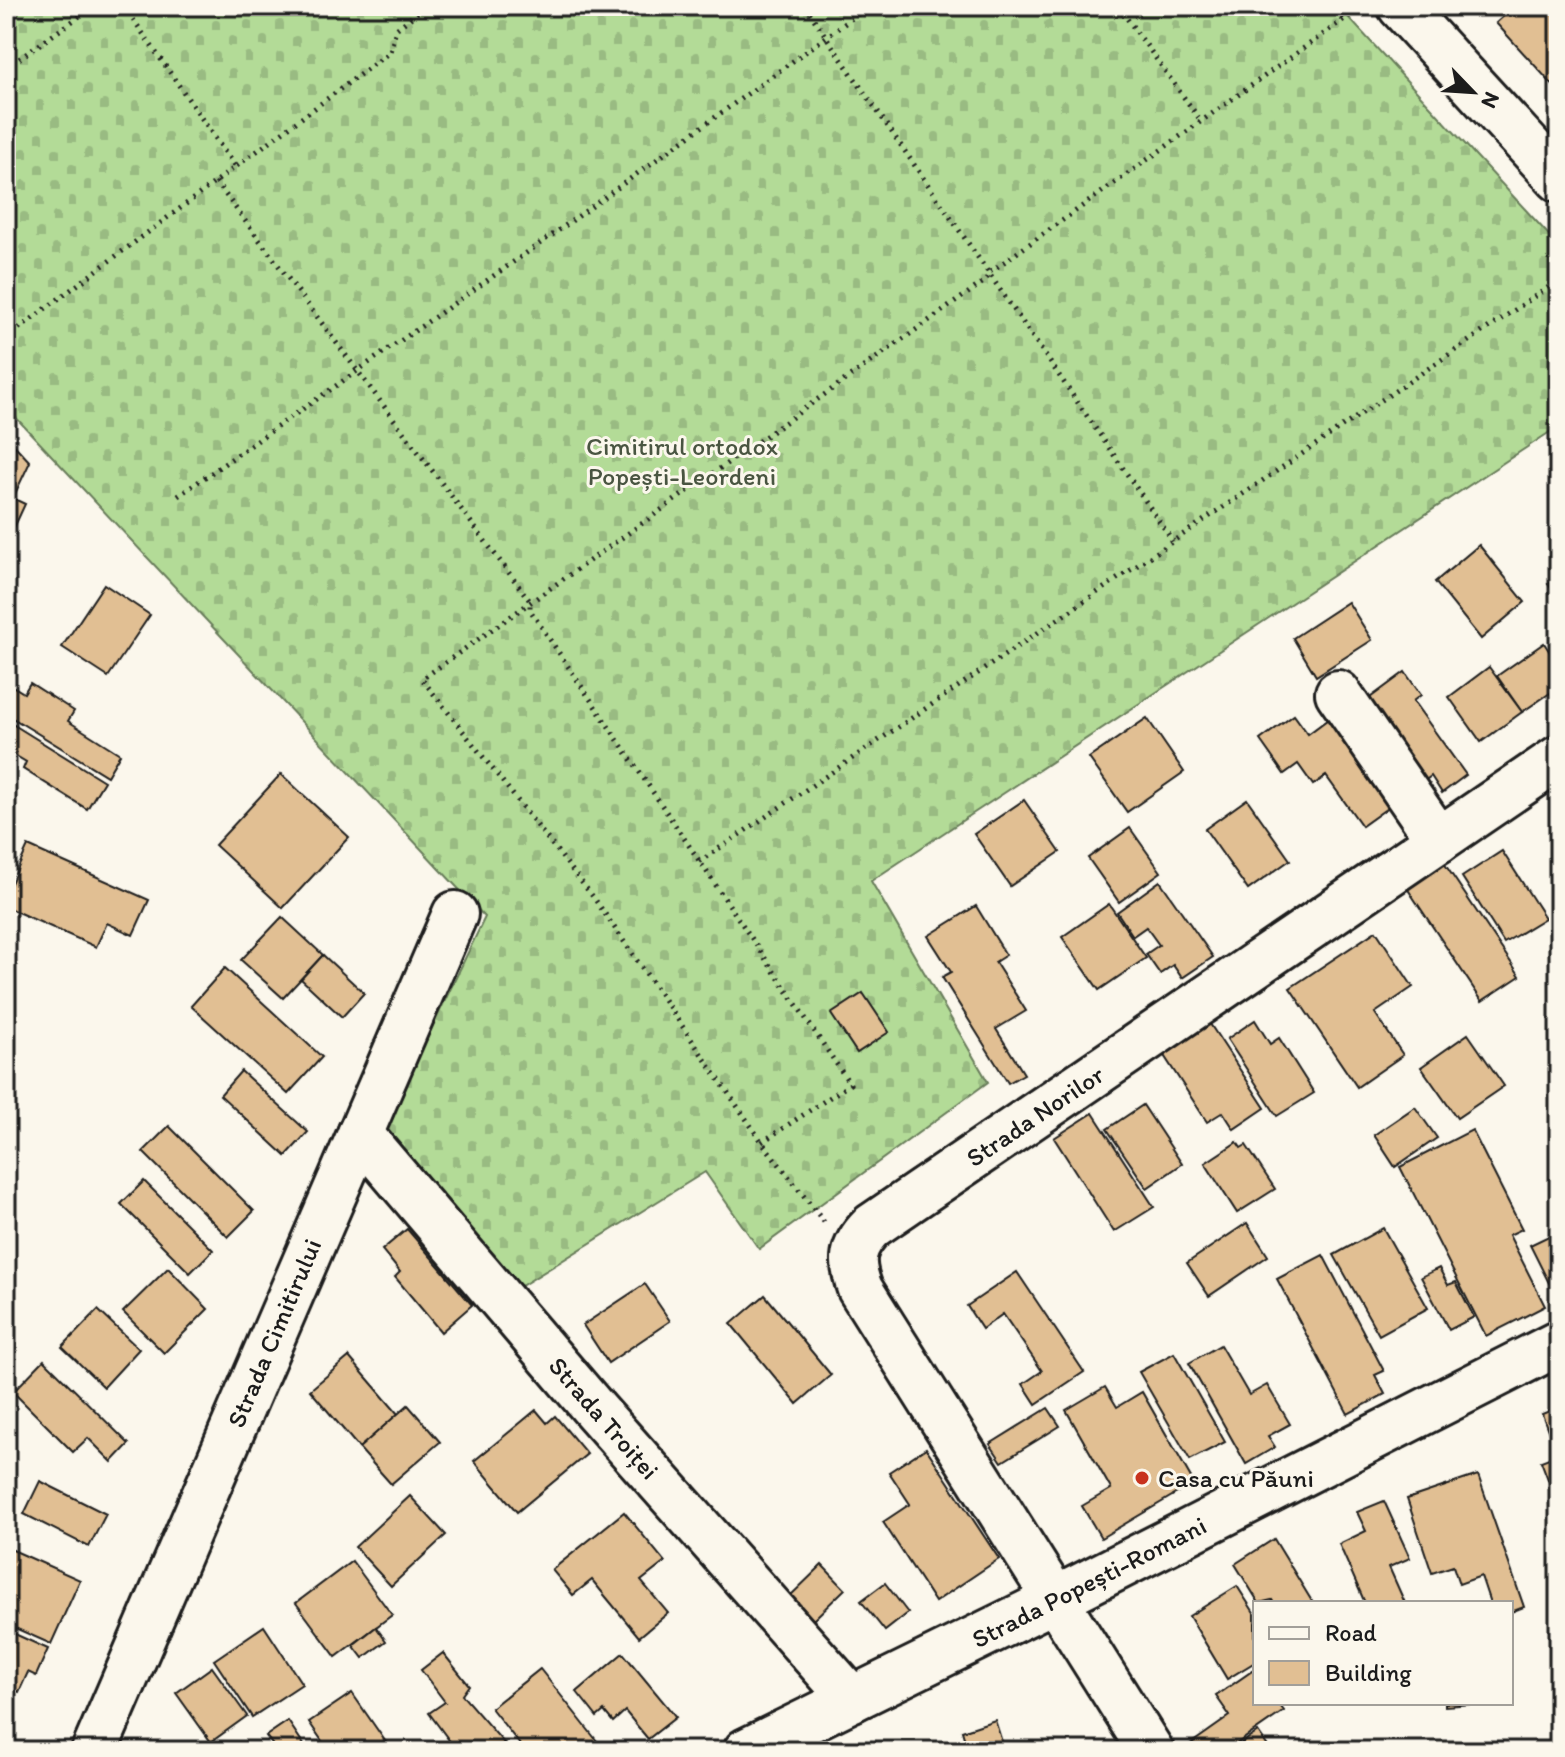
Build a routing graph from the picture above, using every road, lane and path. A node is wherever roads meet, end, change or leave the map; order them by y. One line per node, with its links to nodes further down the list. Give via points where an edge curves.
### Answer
1 (94, 6): 12 (path)
2 (124, 6): 14 (path)
3 (426, 6): 14 (path, via 396,29 390,52)
4 (805, 6): 11 (path)
5 (869, 6): 11 (path)
6 (1118, 6): 13 (path)
7 (1330, 6): 10 (path)
8 (1363, 6): 10 (path)
9 (1400, 6): 15 (street)
10 (1343, 20): 13 (path)
11 (827, 36): 17 (path); 20 (path)
12 (6, 68)
13 (1201, 121): 17 (path)
14 (236, 168): 16 (path)
15 (1559, 179)
16 (216, 182): 19 (path); 20 (path)
17 (990, 272): 22 (path); 23 (path, via 985,281)
18 (1559, 280): 22 (path)
19 (6, 338)
20 (358, 368): 21 (path); 23 (path)
21 (178, 496)
22 (1173, 541): 27 (path)
23 (530, 601): 27 (path, via 530,610); 30 (path, via 422,679 594,898)
24 (1338, 693): 26 (street)
25 (1559, 758): 26 (street, Strada Norilor)
26 (1439, 840): 31 (street, Strada Norilor, via 872,1226)
27 (699, 862): 30 (path, via 850,1084)
28 (455, 914): 29 (street, Strada Cimitirului)
29 (360, 1134): 34 (street, Strada Troiței); 35 (street, Strada Cimitirului)
30 (762, 1142): 31 (path, via 812,1210)
31 (854, 1250): 33 (street, via 851,1266 860,1289)
32 (1559, 1343): 33 (street, Strada Popești-Romani)
33 (1054, 1600): 34 (street, Strada Popești-Romani); 37 (street)
34 (852, 1699): 36 (street, Strada Popești-Romani)
35 (94, 1751)
36 (746, 1751)
37 (1151, 1751)

